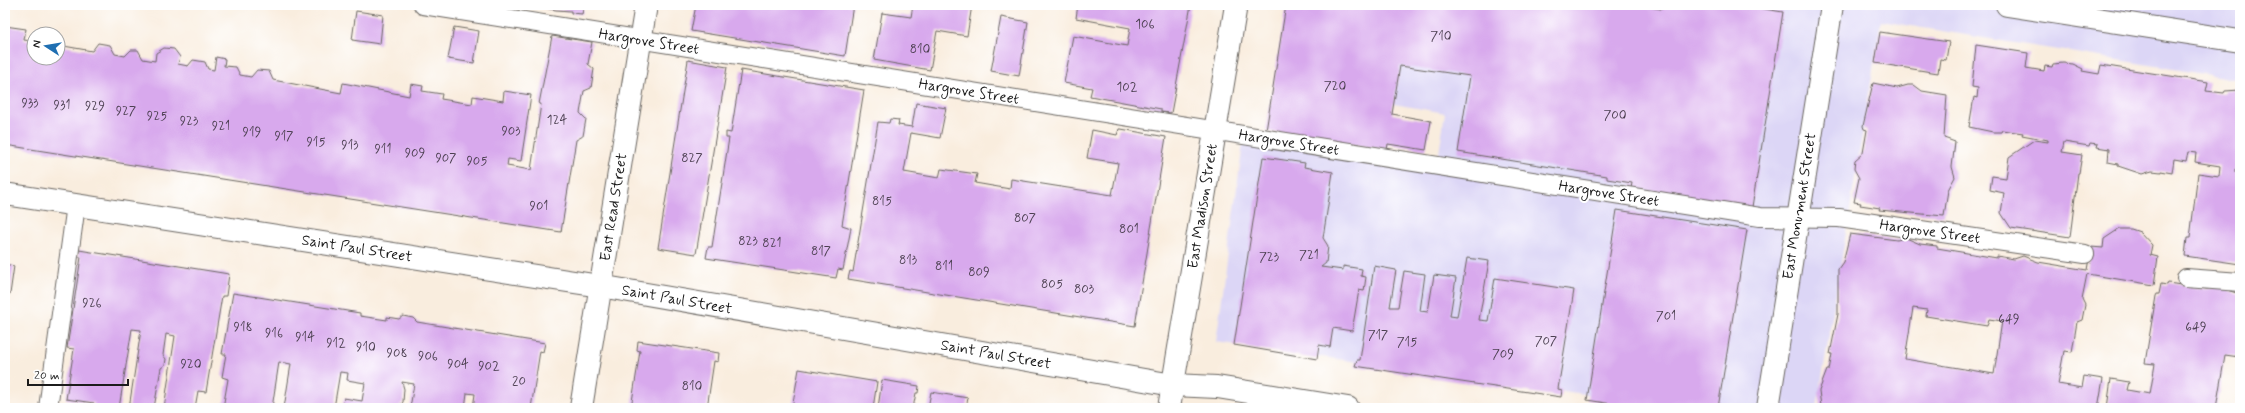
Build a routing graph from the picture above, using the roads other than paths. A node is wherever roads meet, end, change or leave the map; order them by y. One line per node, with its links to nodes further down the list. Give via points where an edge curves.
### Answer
1 (423, 5): 6 (lane, Hargrove Street)
2 (646, 5): 6 (main road, East Read Street)
3 (1236, 5): 8 (main road, East Madison Street)
4 (1832, 5): 11 (main road, East Monument Street)
5 (2007, 5): 7 (main road)
6 (640, 40): 8 (lane, Hargrove Street); 15 (main road, East Read Street)
7 (2240, 41)
8 (1215, 130): 11 (lane, Hargrove Street, via 1760,217); 16 (main road, East Madison Street)
9 (5, 194): 10 (main road, Saint Paul Street)
10 (76, 205): 15 (main road, Saint Paul Street); 17 (lane)
11 (1797, 218): 12 (lane, Hargrove Street, via 1839,218); 21 (main road, East Monument Street)
12 (2085, 254)
13 (2186, 278): 14 (lane)
14 (2240, 282)
15 (600, 286): 16 (main road, Saint Paul Street); 18 (main road, East Read Street)
16 (1173, 385): 19 (main road, East Madison Street); 20 (main road, Saint Paul Street, via 1218,387)
17 (48, 408)
18 (581, 408)
19 (1169, 408)
20 (1348, 408)
21 (1768, 408)

